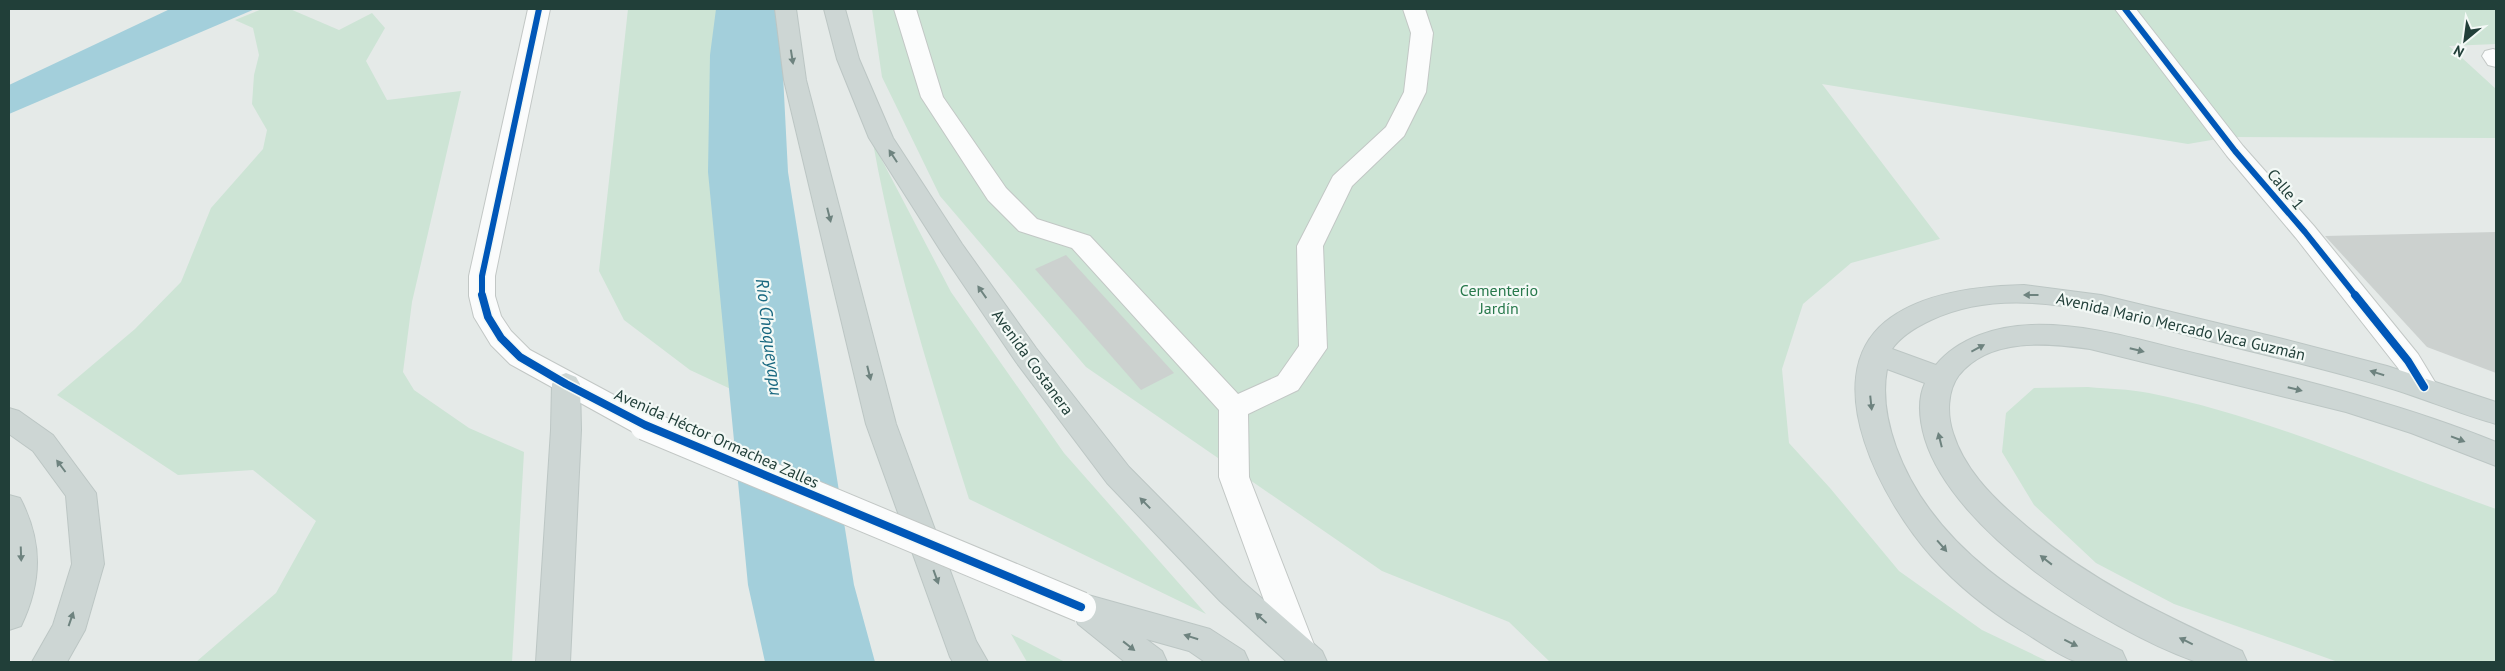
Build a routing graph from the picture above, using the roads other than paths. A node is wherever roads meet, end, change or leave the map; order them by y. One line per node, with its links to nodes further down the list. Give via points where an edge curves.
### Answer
1 (539, 9): 9 (street, Avenida Héctor Ormachea Zalles, via 482,276 482,296 488,317 500,338 520,356)
2 (785, 9): 22 (main road, one-way to 22, via 795,80 881,424 962,648)
3 (834, 9): 19 (main road, Avenida Costanera, one-way to 3, via 1231,591 1118,475 1026,355 881,138 848,59)
4 (905, 9): 11 (street, via 932,97 997,194 1028,225 1081,242)
5 (1414, 9): 11 (street, via 1422,33 1415,92 1396,131 1342,182 1310,246 1313,348 1288,383)
6 (2126, 9): 10 (street, Calle 1, via 2235,151 2305,232 2408,361)
7 (1875, 354): 8 (main road); 10 (main road, Avenida Mario Mercado Vaca Guzmán, one-way to 7, via 2319,357 2099,304 2042,295 1998,295 1953,302 1917,315 1892,331); 25 (main road, Avenida Mario Mercado Vaca Guzmán, one-way to 25, via 1870,388 1873,417 1883,456 1907,502 1943,548 1990,592 2063,639)
8 (1941, 378): 14 (main road, Avenida Mario Mercado Vaca Guzmán, one-way to 14, via 1959,358 1992,340 2030,335 2072,337 2347,401); 26 (main road, Avenida Mario Mercado Vaca Guzmán, one-way to 8, via 2115,606 2055,567 1994,520 1958,476 1941,448 1934,400)
9 (566, 384): 17 (street, Avenida Héctor Ormachea Zalles, bridge, via 645,425); 21 (main road)
10 (2424, 387): 12 (main road, Avenida Mario Mercado Vaca Guzmán); 14 (main road)
11 (1233, 408): 19 (street, via 1234,477)
12 (2496, 413)
13 (9, 419): 20 (main road, one-way to 13, via 68,630 88,564 81,493 43,442)
14 (2420, 424): 15 (main road, Avenida Mario Mercado Vaca Guzmán, one-way to 15)
15 (2496, 454)
16 (9, 507): 18 (main road, one-way to 18, via 22,553 18,595)
17 (1081, 607): 23 (main road, one-way to 23); 24 (main road, one-way to 17, via 1198,639)
18 (9, 616)
19 (1305, 658)
20 (49, 662)
21 (553, 662)
22 (971, 662)
23 (1150, 662)
24 (1232, 662)
25 (2110, 662)
26 (2230, 662)

